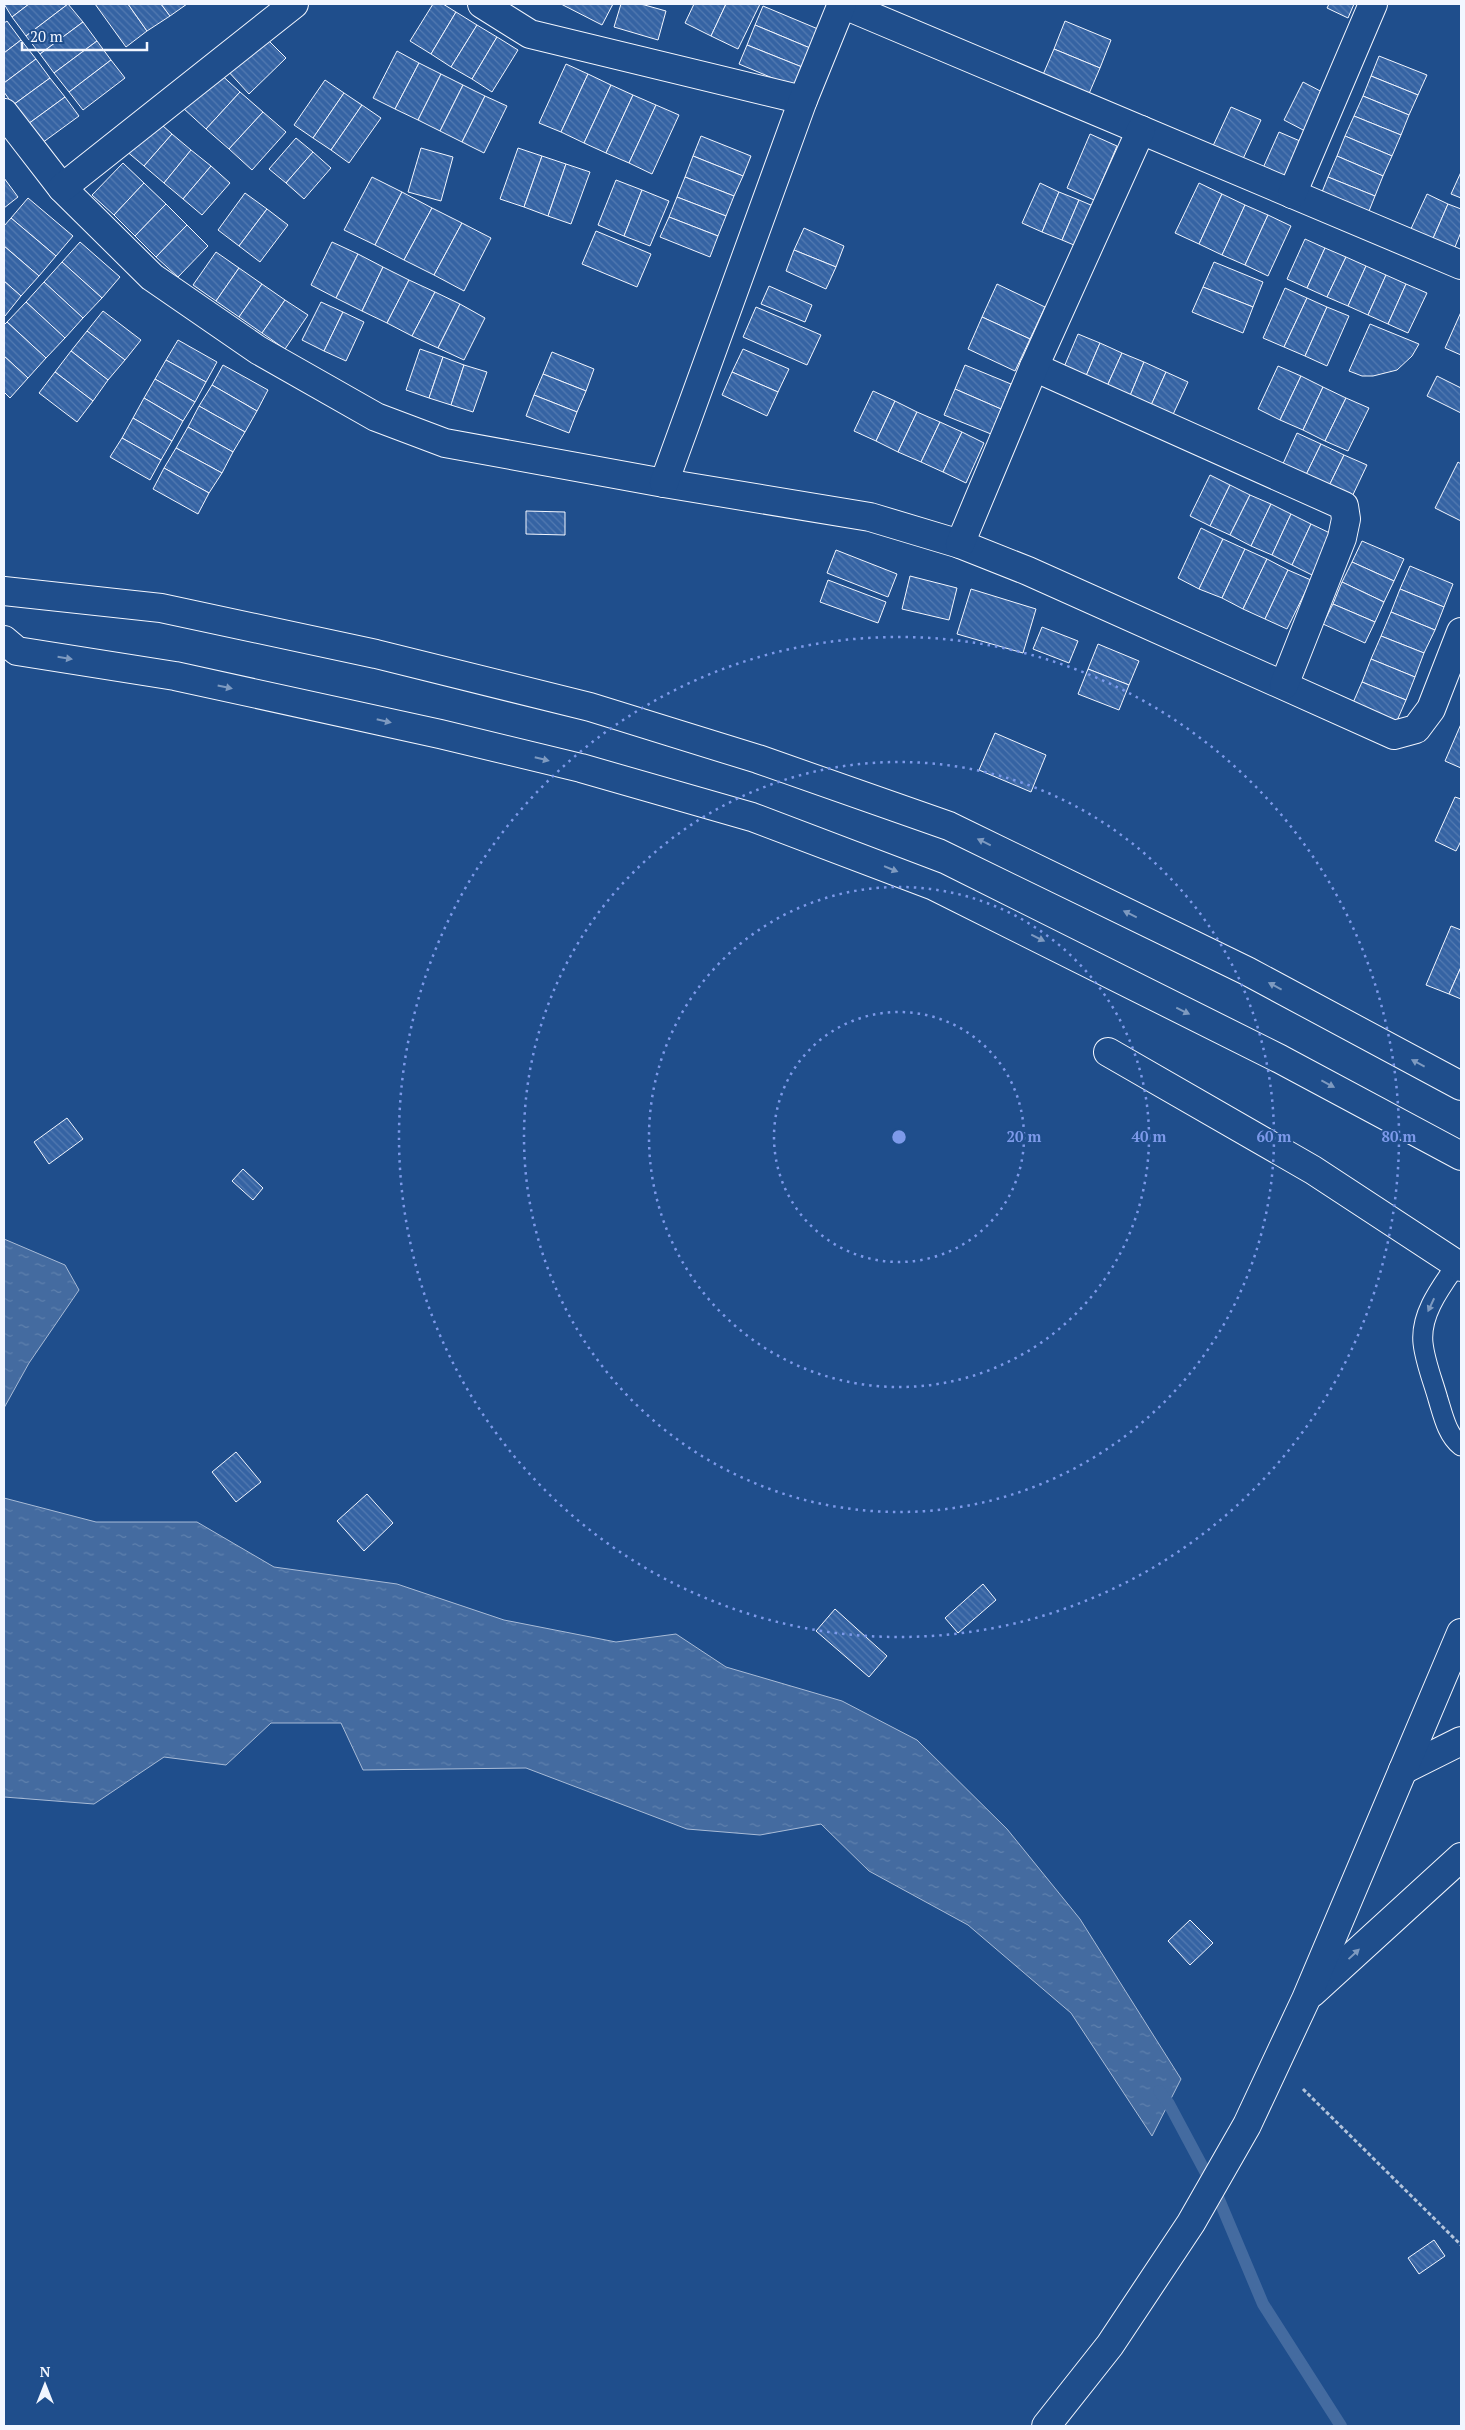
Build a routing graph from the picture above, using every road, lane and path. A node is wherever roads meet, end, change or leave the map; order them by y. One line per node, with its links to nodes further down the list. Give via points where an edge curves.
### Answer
1 (294, 4): 8 (street)
2 (482, 4): 5 (street, via 530,34)
3 (842, 4): 5 (street); 7 (street)
4 (1373, 4): 9 (street)
5 (802, 100): 12 (street)
6 (4, 113): 8 (street)
7 (1141, 130): 9 (street); 11 (street)
8 (62, 188): 12 (street, via 152,277 258,350 376,417 445,443)
9 (1292, 194): 10 (street)
10 (1461, 265)
11 (1034, 367): 13 (street); 17 (street, via 1344,506 1346,519 1342,538)
12 (664, 483): 13 (street, via 870,517)
13 (960, 544): 17 (street, via 1028,570)
14 (4, 592): 19 (street, one-way to 14, via 1247,971 949,826 758,759 590,707 376,654 161,608)
15 (1461, 632): 17 (street, via 1431,710 1416,729 1394,735)
16 (10, 645): 20 (street, one-way to 20, via 175,676 440,734 581,768 752,817 934,886 1280,1058)
17 (1284, 685)
18 (1108, 1052): 21 (street, via 1313,1170)
19 (1461, 1086)
20 (1461, 1156)
21 (1459, 1265): 22 (lane, one-way to 22, via 1441,1287 1427,1314 1423,1343 1446,1424)
22 (1461, 1446)
23 (1461, 1633): 25 (street)
24 (1461, 1741): 25 (street)
25 (1403, 1770): 27 (street)
26 (1461, 1857): 27 (street, one-way to 26)
27 (1306, 1999): 28 (street)
28 (1276, 2064): 29 (path); 30 (street, via 1247,2125 1191,2223 1110,2346)
29 (1461, 2245)
30 (1046, 2426)

